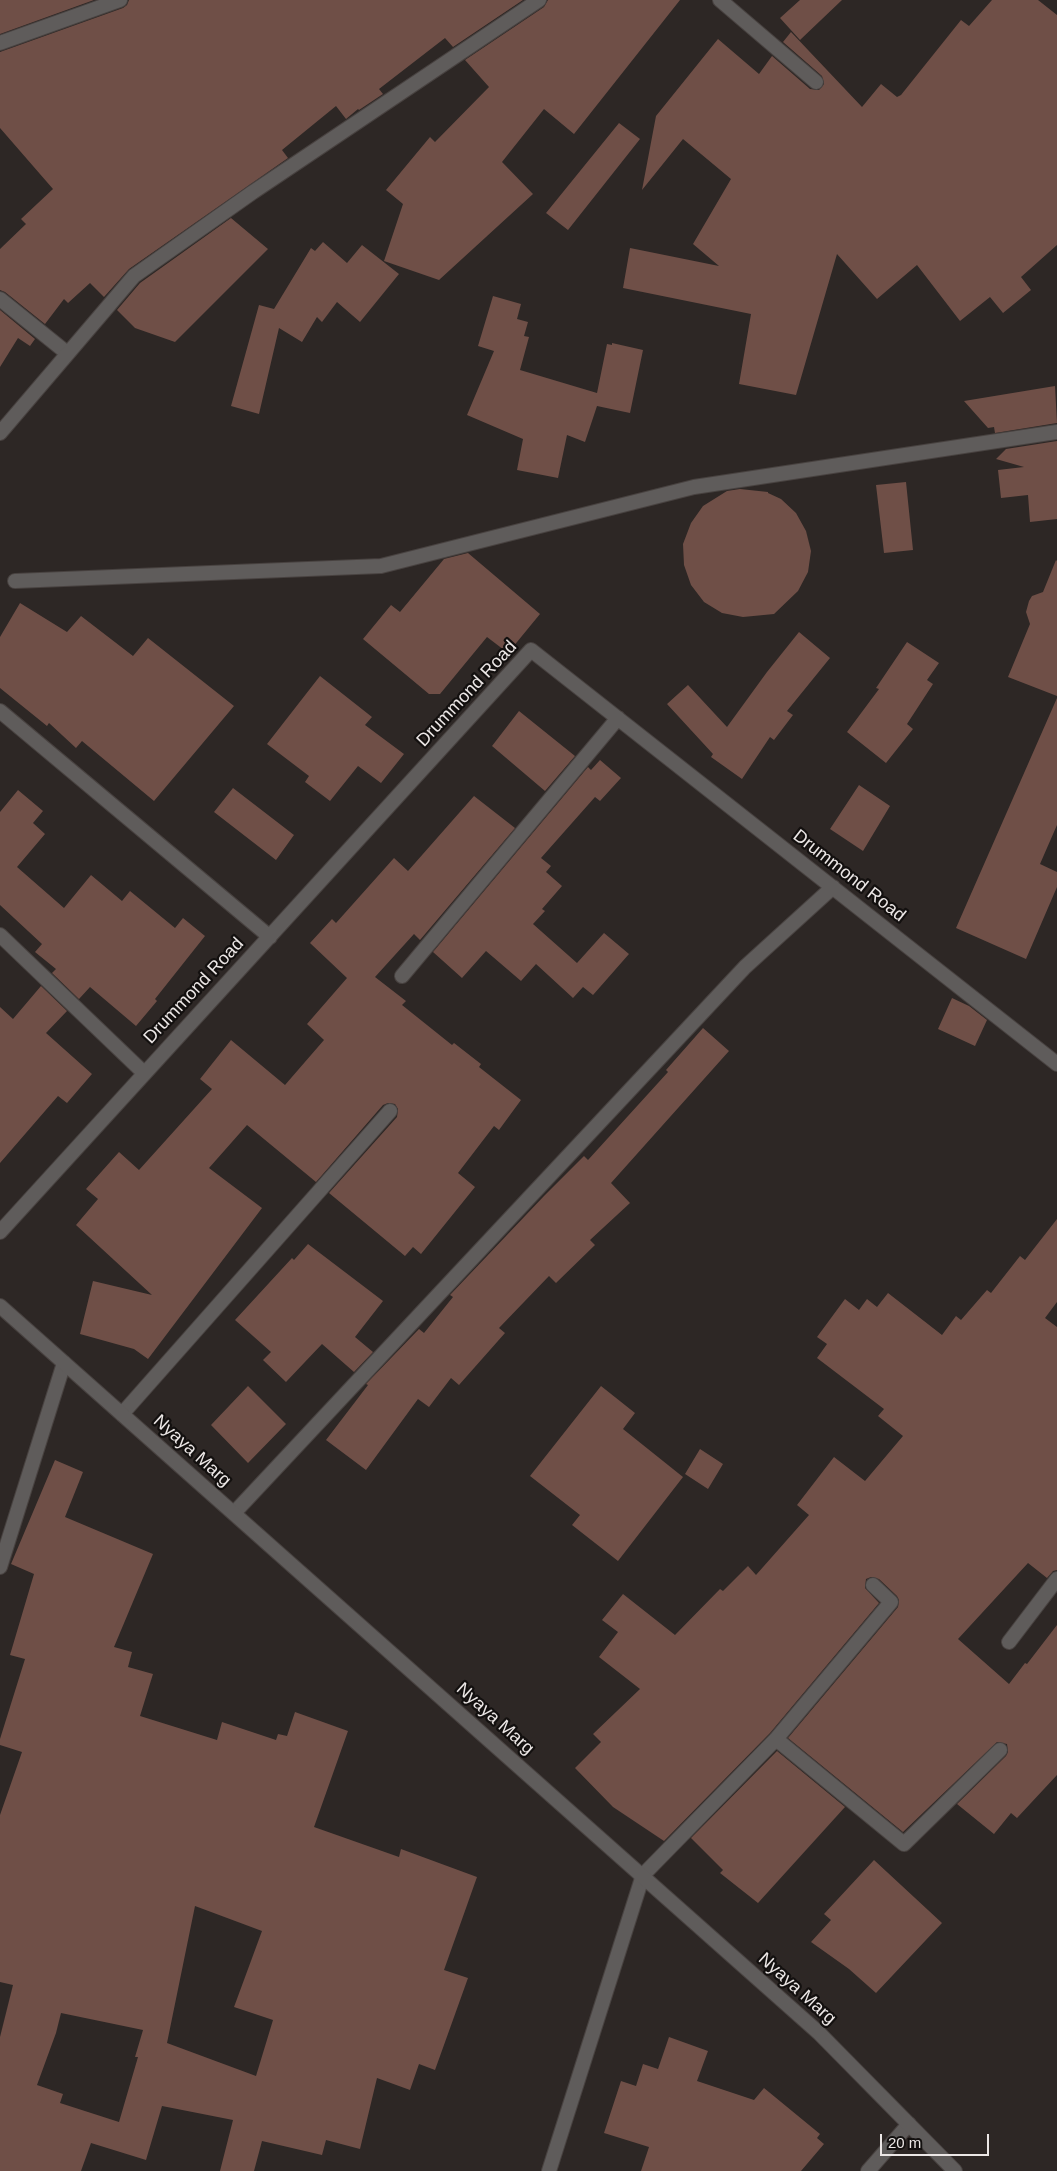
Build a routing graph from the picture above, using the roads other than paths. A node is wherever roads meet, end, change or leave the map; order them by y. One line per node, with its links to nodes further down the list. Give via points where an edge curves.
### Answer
1 (120, 0): 4 (street)
2 (539, 0): 7 (street, via 134,276)
3 (720, 0): 5 (street)
4 (0, 43)
5 (816, 82)
6 (0, 299): 7 (street)
7 (67, 353): 9 (street)
8 (1057, 432): 10 (street, via 694,487 381,566)
9 (0, 433)
10 (15, 581)
11 (0, 711): 15 (street)
12 (618, 718): 13 (street, Drummond Road); 15 (street, Drummond Road, via 531,650); 16 (street)
13 (833, 888): 17 (street, Drummond Road); 24 (street, via 745,967)
14 (0, 935): 18 (street)
15 (270, 937): 18 (street, Drummond Road)
16 (402, 976)
17 (1057, 1064)
18 (144, 1073): 20 (street, Drummond Road)
19 (390, 1111): 23 (street)
20 (0, 1232)
21 (0, 1306): 22 (street, Nyaya Marg)
22 (64, 1363): 23 (street, Nyaya Marg); 25 (street)
23 (122, 1414): 24 (street, Nyaya Marg)
24 (234, 1513): 31 (street, Nyaya Marg)
25 (0, 1567)
26 (1057, 1579): 28 (street)
27 (873, 1585): 29 (street, via 891,1602)
28 (1009, 1642)
29 (776, 1739): 30 (street, via 904,1844); 31 (street)
30 (1000, 1750)
31 (642, 1875): 32 (street, Nyaya Marg, via 819,2033); 33 (street)
32 (909, 2124): 34 (street); 35 (street, Nyaya Marg)
33 (549, 2171)
34 (868, 2171)
35 (955, 2171)

